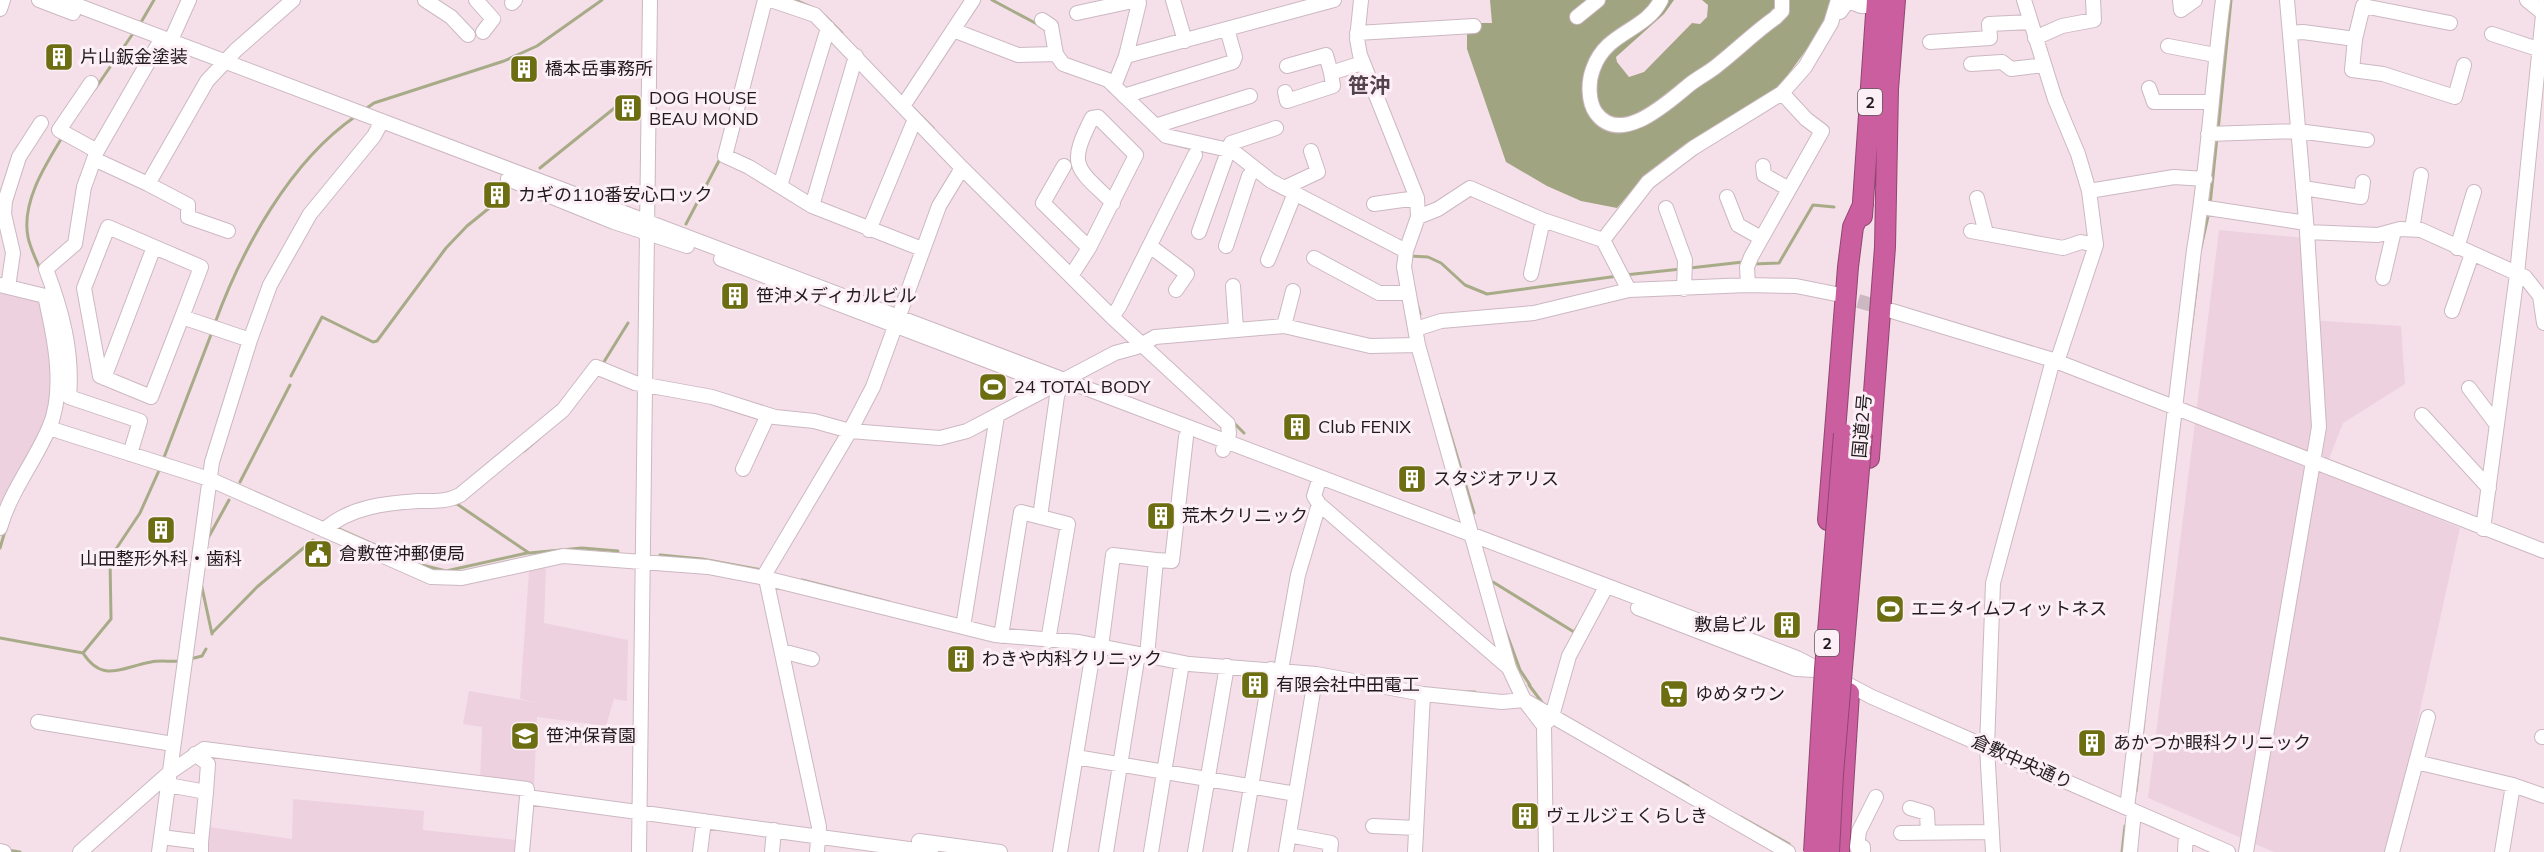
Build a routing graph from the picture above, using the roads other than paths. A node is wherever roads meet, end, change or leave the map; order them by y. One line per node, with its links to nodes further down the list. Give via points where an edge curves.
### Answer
1 (3, 0): 27 (street)
2 (39, 0): 38 (street)
3 (63, 0): 38 (street)
4 (189, 0): 48 (street)
5 (293, 0): 57 (street)
6 (425, 0): 43 (street, via 451,17)
7 (476, 0): 39 (street, via 493,19)
8 (650, 0): 108 (street)
9 (765, 0): 91 (street, via 725,156)
10 (771, 0): 35 (street, via 815,15)
11 (973, 0): 37 (street)
12 (1173, 0): 46 (street)
13 (1334, 0): 36 (street)
14 (1361, 0): 40 (street)
15 (1598, 0): 30 (street)
16 (1661, 0): 17 (street, via 1649,18 1606,46 1593,69 1590,82 1594,110 1612,124 1622,126 1657,112 1775,18 1782,10)
17 (1782, 0)
18 (2024, 0): 32 (street)
19 (2093, 0): 44 (street, via 2094,20 2062,26)
20 (2180, 0): 21 (street, via 2181,10)
21 (2195, 0)
22 (2223, 0): 52 (street)
23 (2287, 0): 41 (street)
24 (2527, 0): 28 (street)
25 (1883, 2): 26 (street, via 1860,6 1848,1 1840,12); 64 (highway, 国道2号 / 2); 102 (highway, 国道2号 / 2)
26 (1836, 6): 67 (street, via 1805,67)
27 (0, 9)
28 (2544, 9): 50 (street)
29 (1077, 13): 54 (street, via 1139,3)
30 (1577, 17)
31 (1042, 20): 51 (street, via 1051,26)
32 (2031, 22): 44 (street); 47 (street, via 1989,24 1990,38)
33 (2450, 23): 45 (street, via 2362,6)
34 (1474, 26): 40 (street)
35 (828, 28): 53 (street); 91 (street)
36 (1227, 29): 46 (street); 65 (street, via 1233,62)
37 (953, 30): 51 (street, via 1018,55); 70 (street)
38 (134, 32): 48 (street)
39 (483, 32)
40 (1360, 33): 55 (street)
41 (2291, 33): 45 (street); 76 (street)
42 (2492, 34): 50 (street)
43 (468, 35)
44 (2035, 38): 58 (street)
45 (2355, 39): 59 (street, via 2352,70 2383,74 2455,97)
46 (1185, 41): 54 (street)
47 (1930, 42)
48 (165, 45): 57 (street); 81 (street)
49 (2168, 46): 52 (street)
50 (2542, 50): 132 (street)
51 (1053, 54): 65 (street, via 1063,64 1101,75)
52 (2216, 55): 69 (street)
53 (856, 56): 70 (street); 103 (street)
54 (1126, 56): 65 (street)
55 (1362, 63): 61 (street); 98 (street)
56 (1971, 64): 58 (street, via 2002,62 2011,69)
57 (222, 65): 73 (street); 90 (street, via 207,81)
58 (2044, 65): 94 (street)
59 (2464, 65)
60 (1287, 66): 61 (street, via 1326,55)
61 (1331, 73): 66 (street, via 1334,86 1287,101)
62 (91, 83): 81 (street, via 59,130)
63 (2149, 88): 69 (street, via 2154,102)
64 (1888, 89): 169 (highway, 国道2号 / 2); 202 (highway, via 1885,247)
65 (1119, 91): 74 (street)
66 (1285, 92)
67 (1782, 93): 93 (street, via 1822,130); 118 (street, via 1648,182)
68 (1250, 96): 74 (street)
69 (2211, 102): 77 (street)
70 (905, 103): 71 (street)
71 (915, 119): 85 (street); 111 (street)
72 (42, 123): 136 (street, via 19,157 5,201 13,253)
73 (380, 125): 108 (street); 154 (street, via 310,214 287,251)
74 (1155, 126): 80 (street, via 1173,140)
75 (1276, 128): 80 (street, via 1231,143)
76 (2298, 131): 77 (street); 78 (street); 92 (street)
77 (2208, 134): 88 (street)
78 (2367, 140)
79 (1311, 151): 96 (street, via 1318,172)
80 (1226, 153): 86 (street); 115 (street)
81 (95, 155): 90 (street); 143 (street, via 84,187 75,244 46,269)
82 (1196, 155): 120 (street)
83 (1064, 166): 123 (street, via 1043,203)
84 (1763, 166): 93 (street, via 1764,175)
85 (962, 168): 125 (street, via 939,206); 130 (street)
86 (1253, 172): 96 (street); 121 (street)
87 (2421, 175): 110 (street)
88 (2205, 179): 94 (street, via 2174,177); 104 (street)
89 (2363, 182): 92 (street, via 2361,197)
90 (148, 184): 112 (street, via 188,205 188,218)
91 (780, 186): 103 (street)
92 (2303, 188): 109 (street)
93 (1789, 189): 117 (street)
94 (2089, 191): 119 (street)
95 (2474, 192): 124 (street)
96 (1291, 194): 126 (street); 129 (street)
97 (1727, 197): 117 (street, via 1738,225)
98 (1417, 198): 101 (street); 106 (street)
99 (1977, 198): 116 (street)
100 (1113, 203): 100 (street, via 1080,171 1077,159 1078,146 1092,118 1098,117 1136,155); 123 (street)
101 (1374, 204)
102 (1863, 205): 169 (highway, 国道2号 / 2); 200 (highway, via 1853,227 1848,267)
103 (812, 206): 111 (street)
104 (2201, 207): 109 (street); 162 (street)
105 (1666, 208): 137 (street, via 1685,268)
106 (1418, 217): 107 (street, via 1470,189); 126 (street)
107 (1544, 220): 118 (street); 131 (street)
108 (648, 228): 149 (street); 160 (street)
109 (2307, 228): 114 (street, via 2378,235); 173 (street, via 2319,427)
110 (2412, 229): 114 (street); 124 (street)
111 (869, 230): 125 (street)
112 (228, 231)
113 (1971, 231): 116 (street)
114 (2394, 231): 133 (street)
115 (1199, 232)
116 (1986, 233): 119 (street, via 2063,248 2081,243)
117 (1761, 238): 135 (street, via 1749,263)
118 (1603, 240): 134 (street)
119 (2096, 245): 157 (street)
120 (1150, 246): 138 (street, via 1187,274); 147 (street)
121 (1226, 246)
122 (154, 247): 148 (street, via 201,267); 158 (street); 158 (street, via 108,226 84,288 100,376)
123 (1089, 248): 130 (street)
124 (2457, 248): 127 (street)
125 (922, 249): 149 (street)
126 (1405, 254): 140 (street)
127 (2472, 254): 132 (street); 146 (street)
128 (1314, 258): 140 (street, via 1379,293)
129 (1268, 260)
130 (1074, 273): 147 (street)
131 (1531, 273)
132 (2517, 274): 142 (street); 166 (street)
133 (2383, 278)
134 (1624, 280): 137 (street); 153 (street, via 1534,313 1441,321)
135 (1748, 285): 137 (street); 141 (street, via 1796,286)
136 (4, 286): 143 (street)
137 (1684, 289)
138 (1176, 290)
139 (1293, 291): 151 (street)
140 (1408, 293): 153 (street)
141 (1836, 294)
142 (2542, 294): 150 (street)
143 (50, 295): 168 (street, via 56,381); 172 (street, via 69,344 69,397 140,421)
144 (1248, 296): 152 (street, via 1234,289)
145 (1892, 311): 157 (street)
146 (2452, 312)
147 (1114, 313): 155 (street)
148 (182, 317): 154 (street); 158 (street, via 151,397)
149 (896, 322): 159 (street); 167 (street, via 873,387)
150 (2544, 323)
151 (1284, 326): 152 (street); 156 (street, via 1370,346)
152 (1236, 329): 155 (street, via 1155,337)
153 (1416, 329): 156 (street)
154 (250, 340): 175 (street)
155 (1141, 343): 159 (street); 171 (street, via 1228,424)
156 (1418, 345): 183 (street)
157 (2055, 361): 162 (street); 209 (street, via 1993,583)
158 (104, 378)
159 (1059, 385): 165 (street); 170 (street); 171 (street); 179 (street)
160 (646, 386): 163 (street, via 712,397); 182 (street, via 597,367 563,410 460,495 446,500 394,502 366,508); 186 (street)
161 (2469, 388): 166 (street)
162 (2180, 411): 173 (street); 225 (street)
163 (768, 415): 167 (street); 174 (street)
164 (2422, 415): 177 (street)
165 (997, 416): 167 (street, via 967,431 940,438); 189 (street)
166 (2497, 425): 177 (street)
167 (852, 428): 187 (street)
168 (54, 429): 172 (street); 180 (street, via 6,507)
169 (1853, 434): 259 (highway, 国道2号 / 2, bridge, via 1825,669); 260 (highway, 国道2号 / 2, bridge)
170 (1186, 437): 171 (street); 185 (street, via 1172,561)
171 (1225, 446): 176 (street, 倉敷中央通り)
172 (130, 454): 175 (street)
173 (2313, 463): 181 (street); 267 (street)
174 (743, 470)
175 (209, 479): 182 (street); 208 (street)
176 (1319, 482): 178 (street, via 1314,496); 183 (street, 倉敷中央通り)
177 (2489, 488): 181 (street)
178 (1319, 504): 198 (street); 199 (street)
179 (1040, 517): 190 (street, via 1021,512); 191 (street, via 1068,524)
180 (0, 528)
181 (2483, 529): 184 (street)
182 (324, 530): 186 (street, via 430,577 446,579 563,556)
183 (1473, 540): 188 (street, 倉敷中央通り); 198 (street)
184 (2544, 551)
185 (1156, 560): 192 (street, via 1113,555); 194 (street)
186 (644, 561): 187 (street); 226 (street)
187 (765, 578): 189 (street); 193 (street)
188 (1605, 591): 200 (street, 倉敷中央通り, via 1797,658); 206 (street, via 1569,656)
189 (963, 627): 190 (street)
190 (1003, 636): 191 (street)
191 (1048, 641): 192 (street)
192 (1097, 646): 194 (street); 211 (street)
193 (782, 651): 195 (street); 231 (street)
194 (1143, 655): 196 (street); 213 (street)
195 (812, 659)
196 (1182, 663): 197 (street); 214 (street)
197 (1227, 666): 199 (street); 216 (street)
198 (1509, 668): 204 (street)
199 (1276, 670): 201 (street); 218 (street)
200 (1817, 671): 202 (street, 倉敷中央通り); 258 (highway)
201 (1316, 674): 203 (street); 220 (street)
202 (1850, 687): 209 (street, 倉敷中央通り); 261 (highway)
203 (1423, 694): 204 (street, via 1502,702); 229 (street)
204 (1524, 700): 206 (street)
205 (2428, 717): 212 (street)
206 (1548, 721): 256 (street); 257 (street)
207 (38, 722): 208 (street)
208 (173, 744): 215 (street)
209 (1987, 747): 225 (street, 倉敷中央通り); 232 (street)
210 (196, 757): 215 (street); 219 (street, via 208,764); 223 (street, via 204,749 212,749 528,789)
211 (1076, 757): 213 (street); 248 (street)
212 (2416, 762): 217 (street); 268 (street)
213 (1120, 764): 214 (street); 249 (street)
214 (1164, 772): 216 (street); 250 (street)
215 (168, 779): 219 (street); 237 (street); 239 (street)
216 (1208, 779): 218 (street); 251 (street)
217 (2513, 785): 221 (street); 269 (street)
218 (1251, 786): 220 (street); 252 (street)
219 (203, 792): 238 (street)
220 (1296, 794): 236 (street)
221 (2544, 796)
222 (1876, 797): 262 (street, via 1859,831 1857,847 1863,847)
223 (527, 801): 226 (street); 241 (street)
224 (1910, 808): 234 (street, via 1927,813)
225 (2131, 810): 235 (street, 倉敷中央通り); 264 (street)
226 (640, 812): 227 (street); 242 (street)
227 (704, 821): 230 (street); 243 (street)
228 (1373, 826): 229 (street)
229 (1416, 828): 255 (street)
230 (774, 830): 231 (street); 244 (street)
231 (818, 831): 245 (street); 246 (street); 247 (street)
232 (1992, 832): 234 (street); 263 (street)
233 (1900, 833): 234 (street)
234 (1928, 833)
235 (2186, 834): 265 (street); 266 (street, 倉敷中央通り)
236 (1289, 835): 253 (street); 254 (street, via 1331,843)
237 (161, 837): 238 (street); 240 (street)
238 (201, 847)
239 (80, 852)
240 (159, 852)
241 (522, 852)
242 (639, 852)
243 (700, 852)
244 (772, 852)
245 (817, 852)
246 (931, 852)
247 (1000, 852)
248 (1060, 852)
249 (1106, 852)
250 (1151, 852)
251 (1196, 852)
252 (1240, 852)
253 (1286, 852)
254 (1330, 852)
255 (1415, 852)
256 (1546, 852)
257 (1788, 852)
258 (1805, 852)
259 (1814, 852)
260 (1829, 852)
261 (1839, 852)
262 (1863, 852)
263 (1993, 852)
264 (2130, 852)
265 (2185, 852)
266 (2228, 852)
267 (2246, 852)
268 (2392, 852)
269 (2502, 852)

